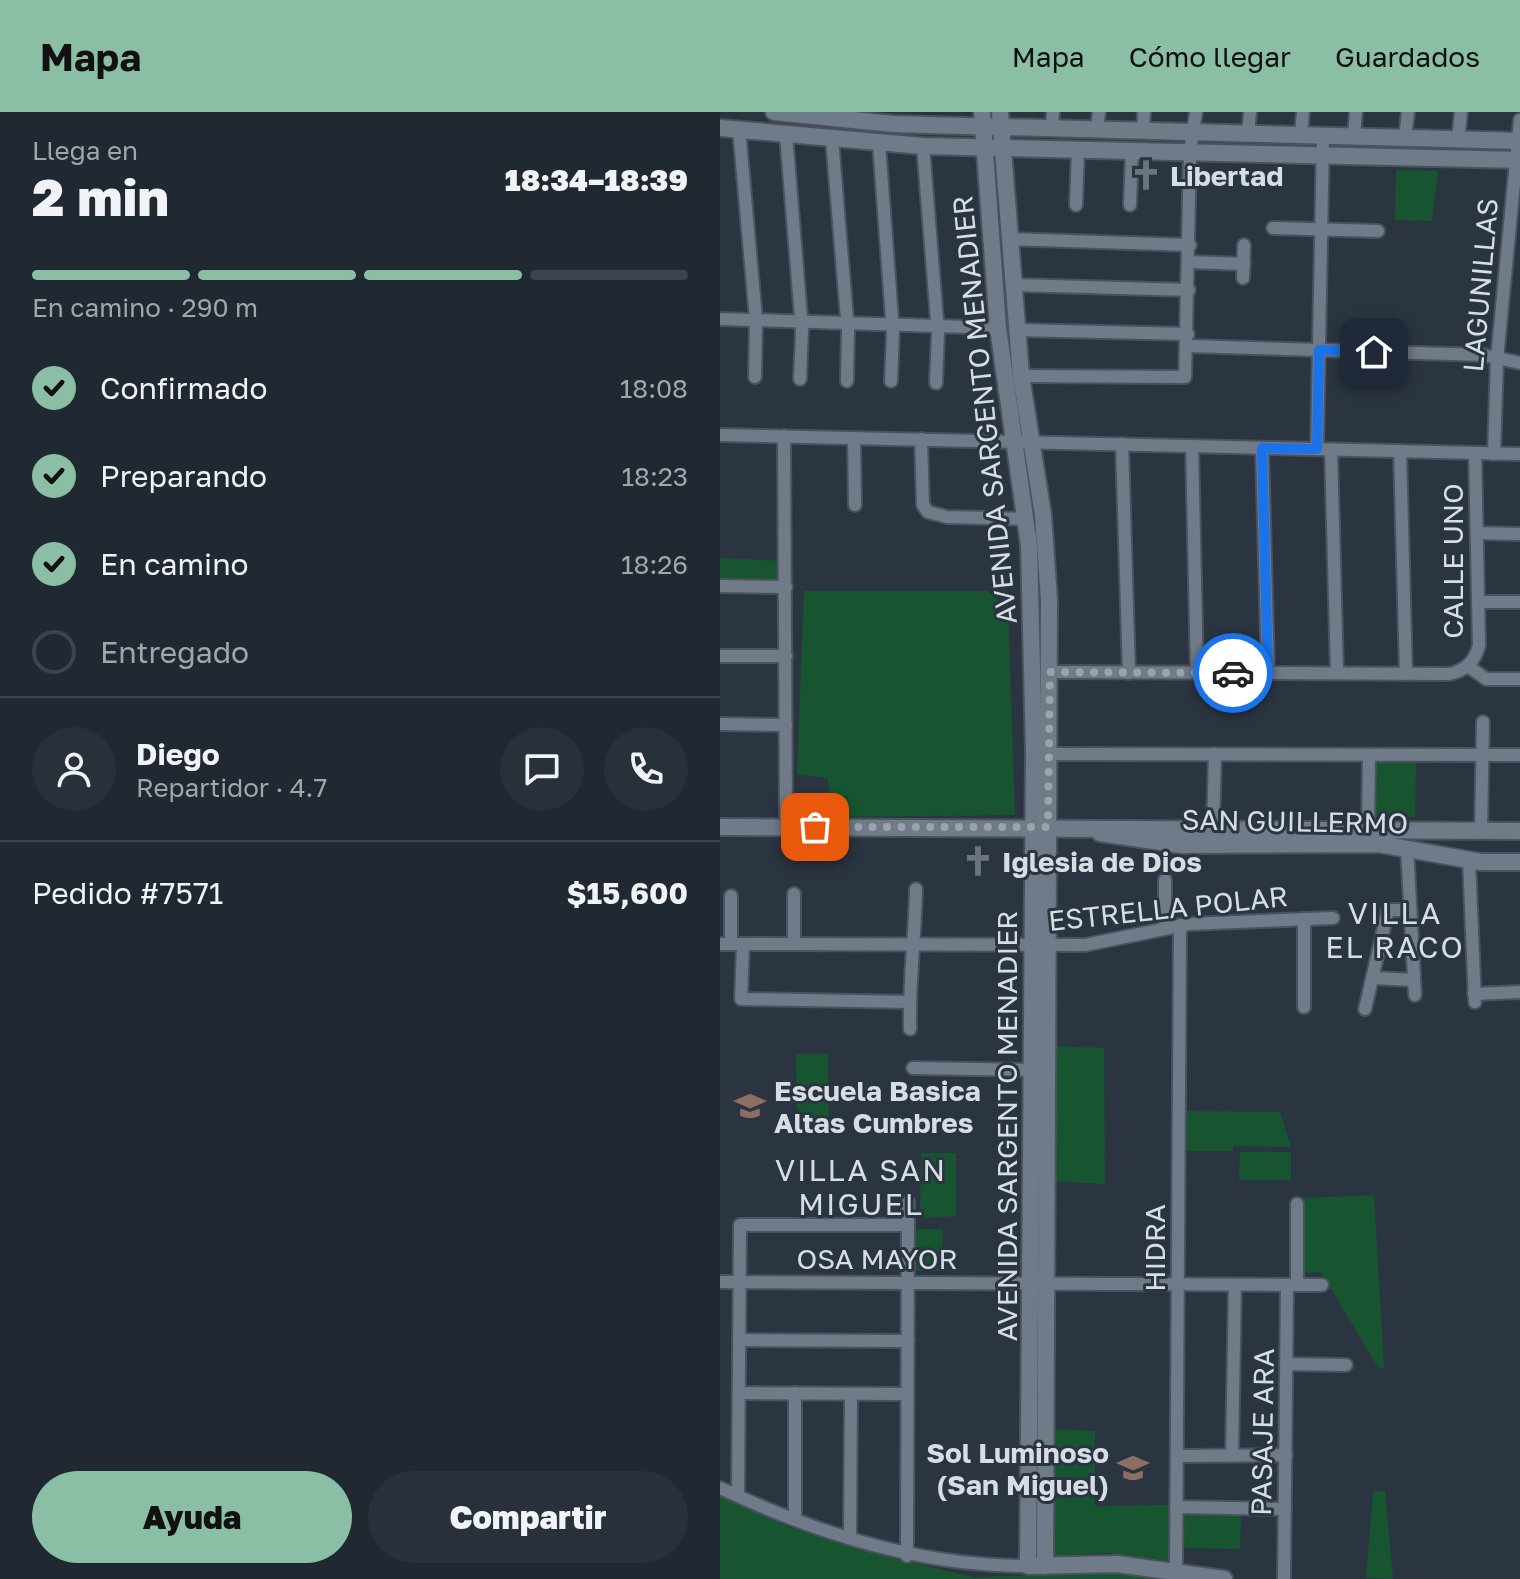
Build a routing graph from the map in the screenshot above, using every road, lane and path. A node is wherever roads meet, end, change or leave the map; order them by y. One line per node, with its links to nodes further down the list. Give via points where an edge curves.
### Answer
1 (774, 112): 10 (street)
2 (1099, 112): 17 (street)
3 (1144, 112): 18 (street)
4 (1196, 112): 19 (street)
5 (1250, 112): 21 (street)
6 (1303, 112): 22 (street)
7 (1356, 112): 24 (street)
8 (1408, 112): 25 (street)
9 (1461, 112): 27 (street)
10 (870, 117): 11 (street)
11 (983, 119): 12 (street); 31 (street, AVENIDA SARGENTO MENADIER)
12 (1000, 119): 13 (street); 31 (street, AVENIDA SARGENTO MENADIER)
13 (1053, 120): 17 (street)
14 (1520, 120): 28 (street, LAGUNILLAS)
15 (720, 128): 16 (street)
16 (739, 129): 20 (street); 51 (street)
17 (1097, 129): 18 (street)
18 (1143, 131): 19 (street)
19 (1194, 132): 21 (street); 34 (street)
20 (786, 134): 26 (street); 52 (street)
21 (1248, 134): 22 (street)
22 (1301, 135): 23 (street)
23 (1323, 136): 24 (street); 35 (street)
24 (1354, 137): 25 (street)
25 (1405, 138): 27 (street)
26 (832, 139): 29 (street); 53 (street)
27 (1458, 140): 28 (street)
28 (1519, 141): 36 (street, LAGUNILLAS)
29 (879, 144): 30 (street); 54 (street)
30 (923, 146): 31 (street); 55 (street)
31 (994, 148): 32 (street); 42 (street, AVENIDA SARGENTO MENADIER); 56 (street, AVENIDA SARGENTO MENADIER)
32 (1078, 150): 33 (street); 37 (street)
33 (1132, 151): 34 (street); 38 (street)
34 (1190, 152): 35 (street); 43 (street)
35 (1323, 156): 36 (street); 40 (street)
36 (1517, 160): 60 (street, LAGUNILLAS)
37 (1076, 205)
38 (1130, 205)
39 (1273, 228): 40 (street)
40 (1321, 229): 41 (street); 59 (street)
41 (1378, 231)
42 (1009, 239): 43 (street); 48 (street, AVENIDA SARGENTO MENADIER)
43 (1190, 245): 45 (street)
44 (1244, 245): 46 (street)
45 (1190, 262): 46 (street); 49 (street)
46 (1244, 264): 47 (street)
47 (1243, 278)
48 (1014, 285): 49 (street); 57 (street, AVENIDA SARGENTO MENADIER)
49 (1189, 290): 58 (street)
50 (720, 319): 51 (street)
51 (756, 320): 52 (street); 63 (street)
52 (801, 322): 53 (street); 64 (street)
53 (847, 323): 54 (street); 65 (street)
54 (891, 324): 55 (street); 66 (street)
55 (937, 326): 56 (street); 67 (street)
56 (998, 328): 72 (street, AVENIDA SARGENTO MENADIER)
57 (1017, 330): 58 (street); 62 (street, AVENIDA SARGENTO MENADIER)
58 (1188, 340): 59 (street); 62 (street, via 1185,377)
59 (1319, 350): 60 (street); 76 (street)
60 (1497, 359): 61 (street); 80 (street, LAGUNILLAS)
61 (1520, 363)
62 (1021, 376): 72 (street, AVENIDA SARGENTO MENADIER)
63 (755, 377)
64 (800, 379)
65 (847, 381)
66 (891, 381)
67 (936, 383)
68 (720, 435): 69 (street)
69 (784, 436): 70 (street); 87 (street)
70 (854, 438): 71 (street); 82 (street)
71 (921, 439): 72 (street); 83 (street, via 923,505 928,512)
72 (1023, 442): 73 (street); 83 (street, AVENIDA SARGENTO MENADIER); 93 (street, AVENIDA SARGENTO MENADIER, via 1045,535)
73 (1122, 444): 74 (street); 94 (street)
74 (1192, 446): 75 (street); 95 (street)
75 (1262, 448): 76 (street); 96 (street)
76 (1317, 449): 77 (street)
77 (1331, 450): 78 (street); 97 (street)
78 (1400, 451): 79 (street); 98 (street)
79 (1475, 453): 80 (street); 84 (street, CALLE UNO)
80 (1494, 454): 81 (street)
81 (1520, 454)
82 (855, 505)
83 (1026, 519): 110 (street, AVENIDA SARGENTO MENADIER)
84 (1477, 533): 85 (street); 88 (street, CALLE UNO)
85 (1520, 534)
86 (720, 586): 87 (street)
87 (786, 587): 91 (street)
88 (1478, 602): 89 (street); 92 (street, CALLE UNO, via 1479,645)
89 (1520, 602)
90 (720, 656): 91 (street)
91 (786, 656): 102 (street)
92 (1468, 666): 98 (street, via 1449,674); 99 (street, via 1486,679)
93 (1050, 672): 94 (street); 103 (street, AVENIDA SARGENTO MENADIER)
94 (1129, 673): 95 (street)
95 (1197, 673): 96 (street)
96 (1268, 673): 97 (street)
97 (1337, 673): 98 (street)
98 (1406, 674)
99 (1520, 679)
100 (1483, 722): 106 (street)
101 (720, 724): 102 (street)
102 (786, 725): 109 (street)
103 (1049, 754): 104 (street); 110 (street, AVENIDA SARGENTO MENADIER)
104 (1215, 754): 105 (street); 112 (street)
105 (1369, 755): 106 (street); 113 (street)
106 (1483, 755): 107 (street); 114 (street)
107 (1520, 755)
108 (720, 827): 109 (street, SAN GUILLERMO)
109 (786, 827): 110 (street, SAN GUILLERMO)
110 (1041, 827): 111 (street, SAN GUILLERMO); 131 (street, AVENIDA SARGENTO MENADIER)
111 (1070, 827): 112 (street, SAN GUILLERMO); 116 (street, SAN GUILLERMO, via 1165,844)
112 (1213, 829): 113 (street, SAN GUILLERMO)
113 (1368, 829): 114 (street, SAN GUILLERMO)
114 (1476, 831): 115 (street, SAN GUILLERMO); 117 (street, via 1467,845)
115 (1520, 831)
116 (1407, 847): 117 (street, SAN GUILLERMO); 123 (street)
117 (1469, 860): 118 (street, SAN GUILLERMO); 134 (street, via 1475,998)
118 (1520, 862)
119 (1165, 880): 127 (street)
120 (916, 889): 130 (street)
121 (794, 894): 129 (street)
122 (731, 896): 128 (street)
123 (1408, 910): 132 (street, via 1388,910); 133 (street)
124 (1333, 918): 125 (street, ESTRELLA POLAR)
125 (1304, 919): 126 (street, ESTRELLA POLAR); 137 (street)
126 (1180, 925): 127 (street, ESTRELLA POLAR); 149 (street, HIDRA)
127 (1165, 928): 131 (street, ESTRELLA POLAR, via 1097,944)
128 (731, 944): 129 (street, ESTRELLA POLAR); 136 (street, via 741,999)
129 (794, 944): 130 (street, ESTRELLA POLAR)
130 (913, 945): 131 (street, ESTRELLA POLAR); 136 (street)
131 (1040, 945): 141 (street, AVENIDA SARGENTO MENADIER)
132 (1373, 978): 133 (street); 138 (street)
133 (1414, 980): 135 (street)
134 (1520, 992)
135 (1415, 995)
136 (910, 1002): 139 (street)
137 (1304, 1007)
138 (1365, 1009)
139 (910, 1029)
140 (913, 1068): 141 (street)
141 (1040, 1070): 148 (street, AVENIDA SARGENTO MENADIER)
142 (908, 1202): 144 (street)
143 (1297, 1204): 151 (street, PASAJE ARA)
144 (908, 1225): 146 (street, via 740,1225); 147 (street)
145 (720, 1282): 146 (street, OSA MAYOR)
146 (739, 1282): 147 (street, OSA MAYOR); 153 (street)
147 (908, 1282): 148 (street, OSA MAYOR); 154 (street)
148 (1040, 1283): 149 (street, OSA MAYOR); 171 (street, AVENIDA SARGENTO MENADIER)
149 (1178, 1285): 150 (street, OSA MAYOR); 163 (street, HIDRA)
150 (1235, 1285): 151 (street, OSA MAYOR); 161 (street)
151 (1292, 1285): 152 (street, OSA MAYOR); 155 (street, PASAJE ARA)
152 (1322, 1285)
153 (739, 1340): 154 (street); 157 (street)
154 (908, 1341): 160 (street)
155 (1286, 1364): 156 (street); 162 (street, PASAJE ARA)
156 (1346, 1365)
157 (739, 1393): 158 (street); 165 (street)
158 (795, 1393): 159 (street); 168 (street)
159 (851, 1394): 160 (street); 169 (street)
160 (907, 1394): 170 (street)
161 (1232, 1455): 162 (street); 163 (street)
162 (1286, 1455): 167 (street, PASAJE ARA)
163 (1177, 1456): 166 (street, HIDRA)
164 (720, 1488): 165 (street)
165 (738, 1495): 168 (street)
166 (1176, 1507): 167 (street); 172 (street, HIDRA)
167 (1285, 1509): 174 (street, PASAJE ARA)
168 (795, 1517): 169 (street)
169 (850, 1538): 170 (street)
170 (907, 1556): 171 (street, via 967,1565)
171 (1036, 1566): 172 (street, via 1104,1563)
172 (1176, 1572): 173 (street)
173 (1224, 1579)
174 (1284, 1579)

